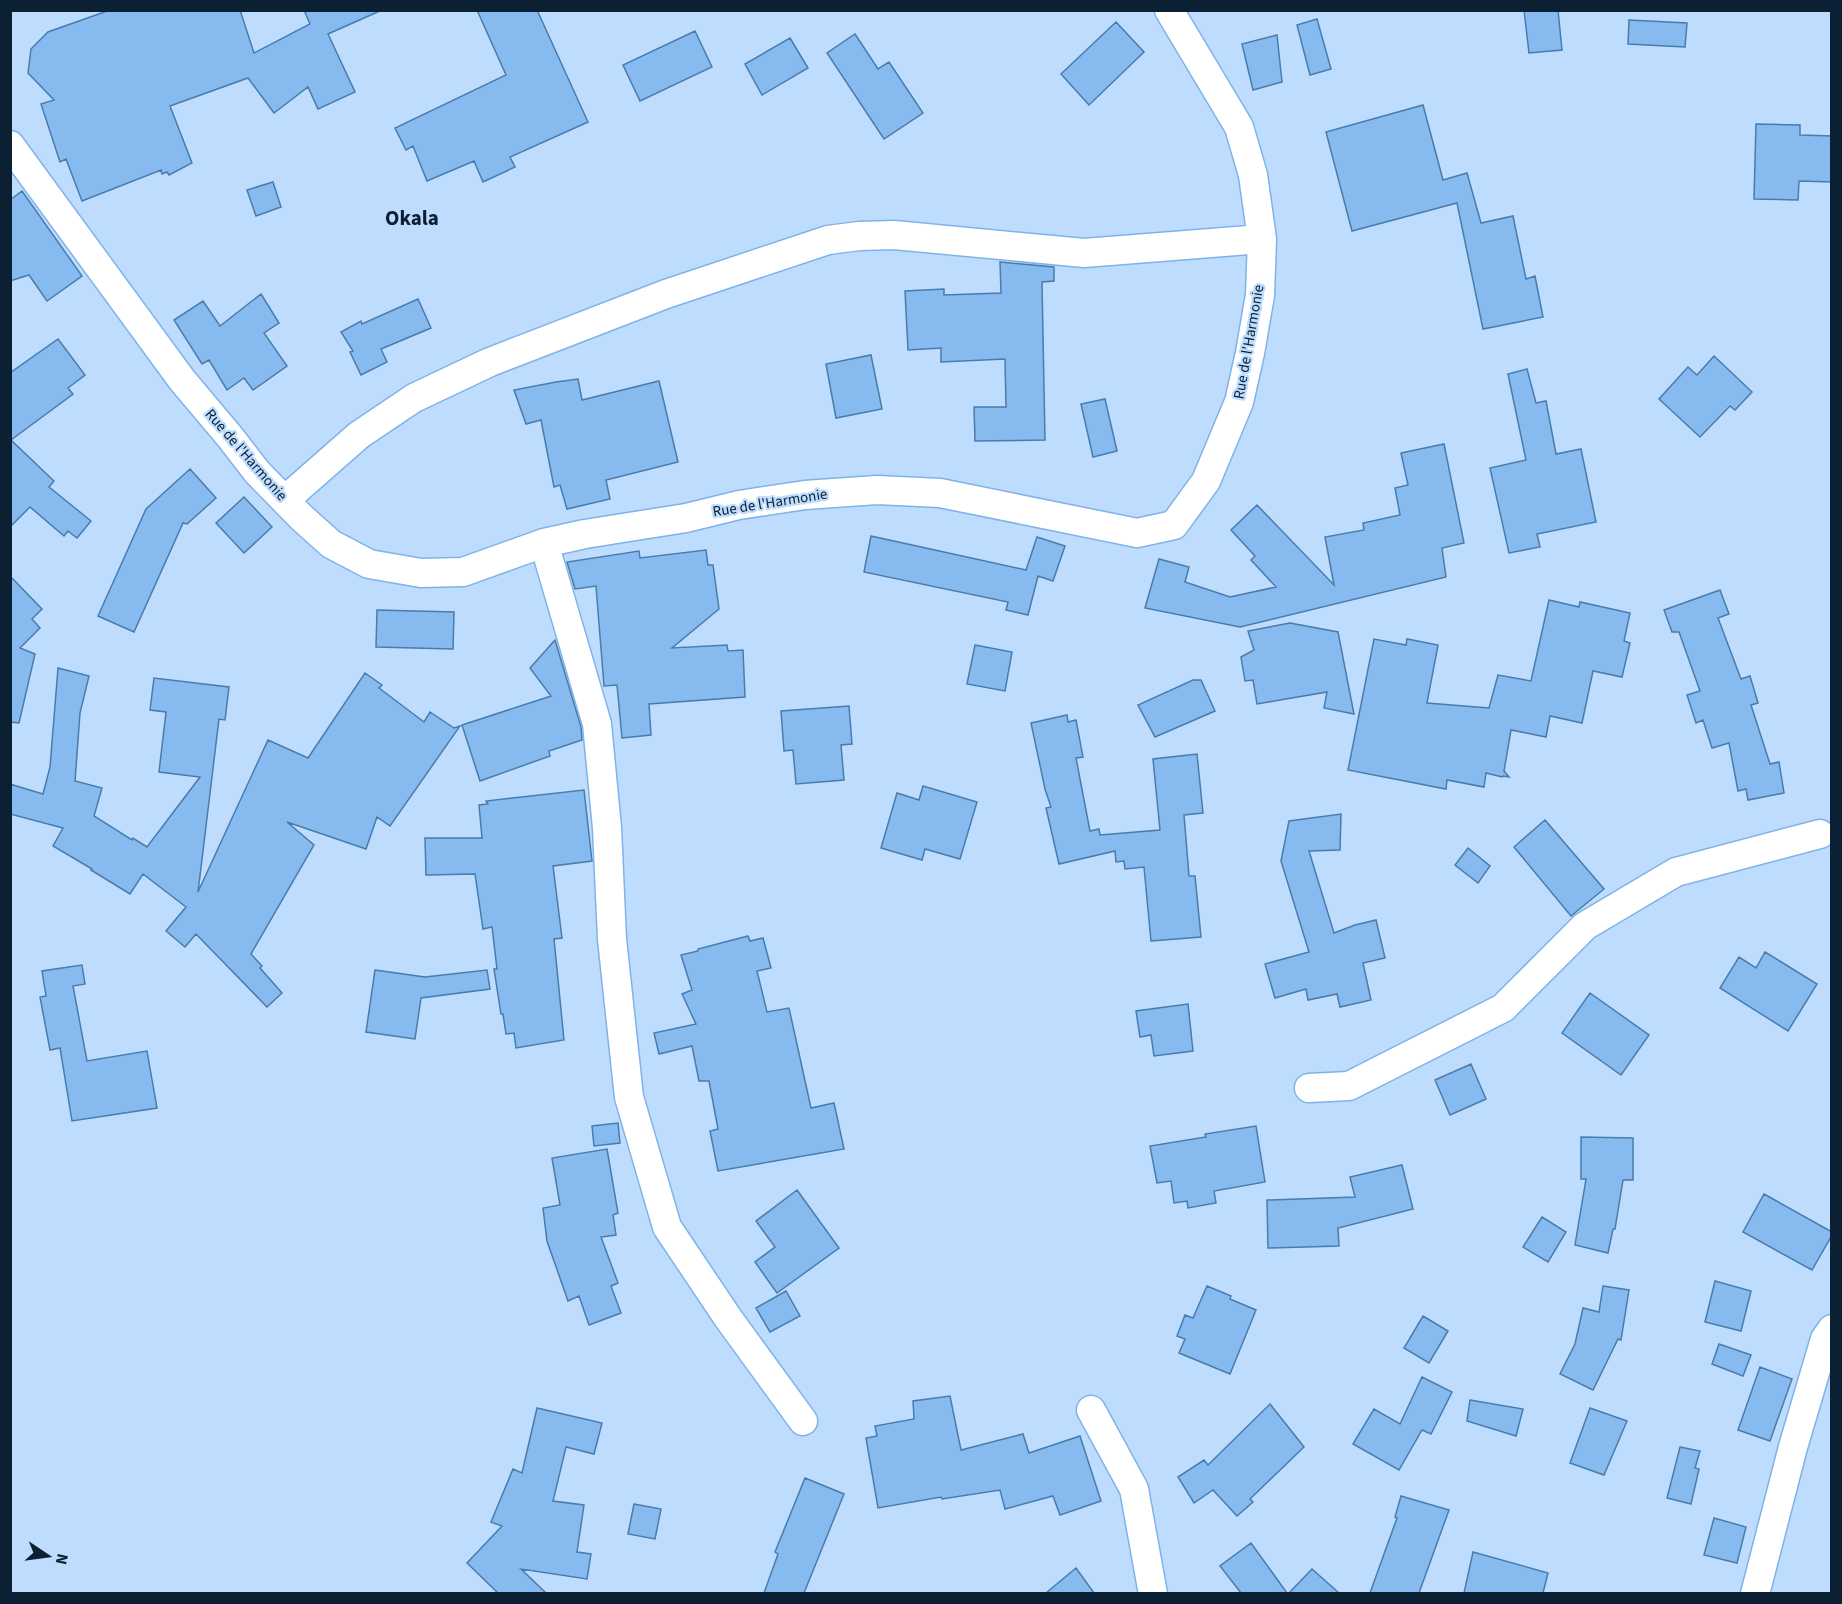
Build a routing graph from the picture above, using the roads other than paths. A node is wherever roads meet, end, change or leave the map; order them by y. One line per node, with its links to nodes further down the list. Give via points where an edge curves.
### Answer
1 (1170, 10): 3 (street, Rue de l'Harmonie, via 1239,127 1253,175)
2 (10, 145): 4 (street, Rue de l'Harmonie, via 182,380 257,472)
3 (1262, 239): 4 (street, via 1084,253 894,235 828,240 666,294 490,362 414,398 359,435); 5 (street, Rue de l'Harmonie, via 1260,295 1239,402 1206,481 1174,525 1137,533 940,493 877,490 805,495)
4 (285, 500): 5 (street, Rue de l'Harmonie, via 331,544 369,564 421,573 463,572)
5 (544, 543): 10 (street, via 597,724 612,939 629,1097 667,1227)
6 (1820, 834): 7 (street, via 1676,872 1585,926 1503,1008 1349,1086)
7 (1309, 1088)
8 (1832, 1329): 12 (street, via 1825,1339 1793,1447)
9 (1091, 1410): 11 (street, via 1134,1488)
10 (803, 1421)
11 (1153, 1593)
12 (1755, 1593)

